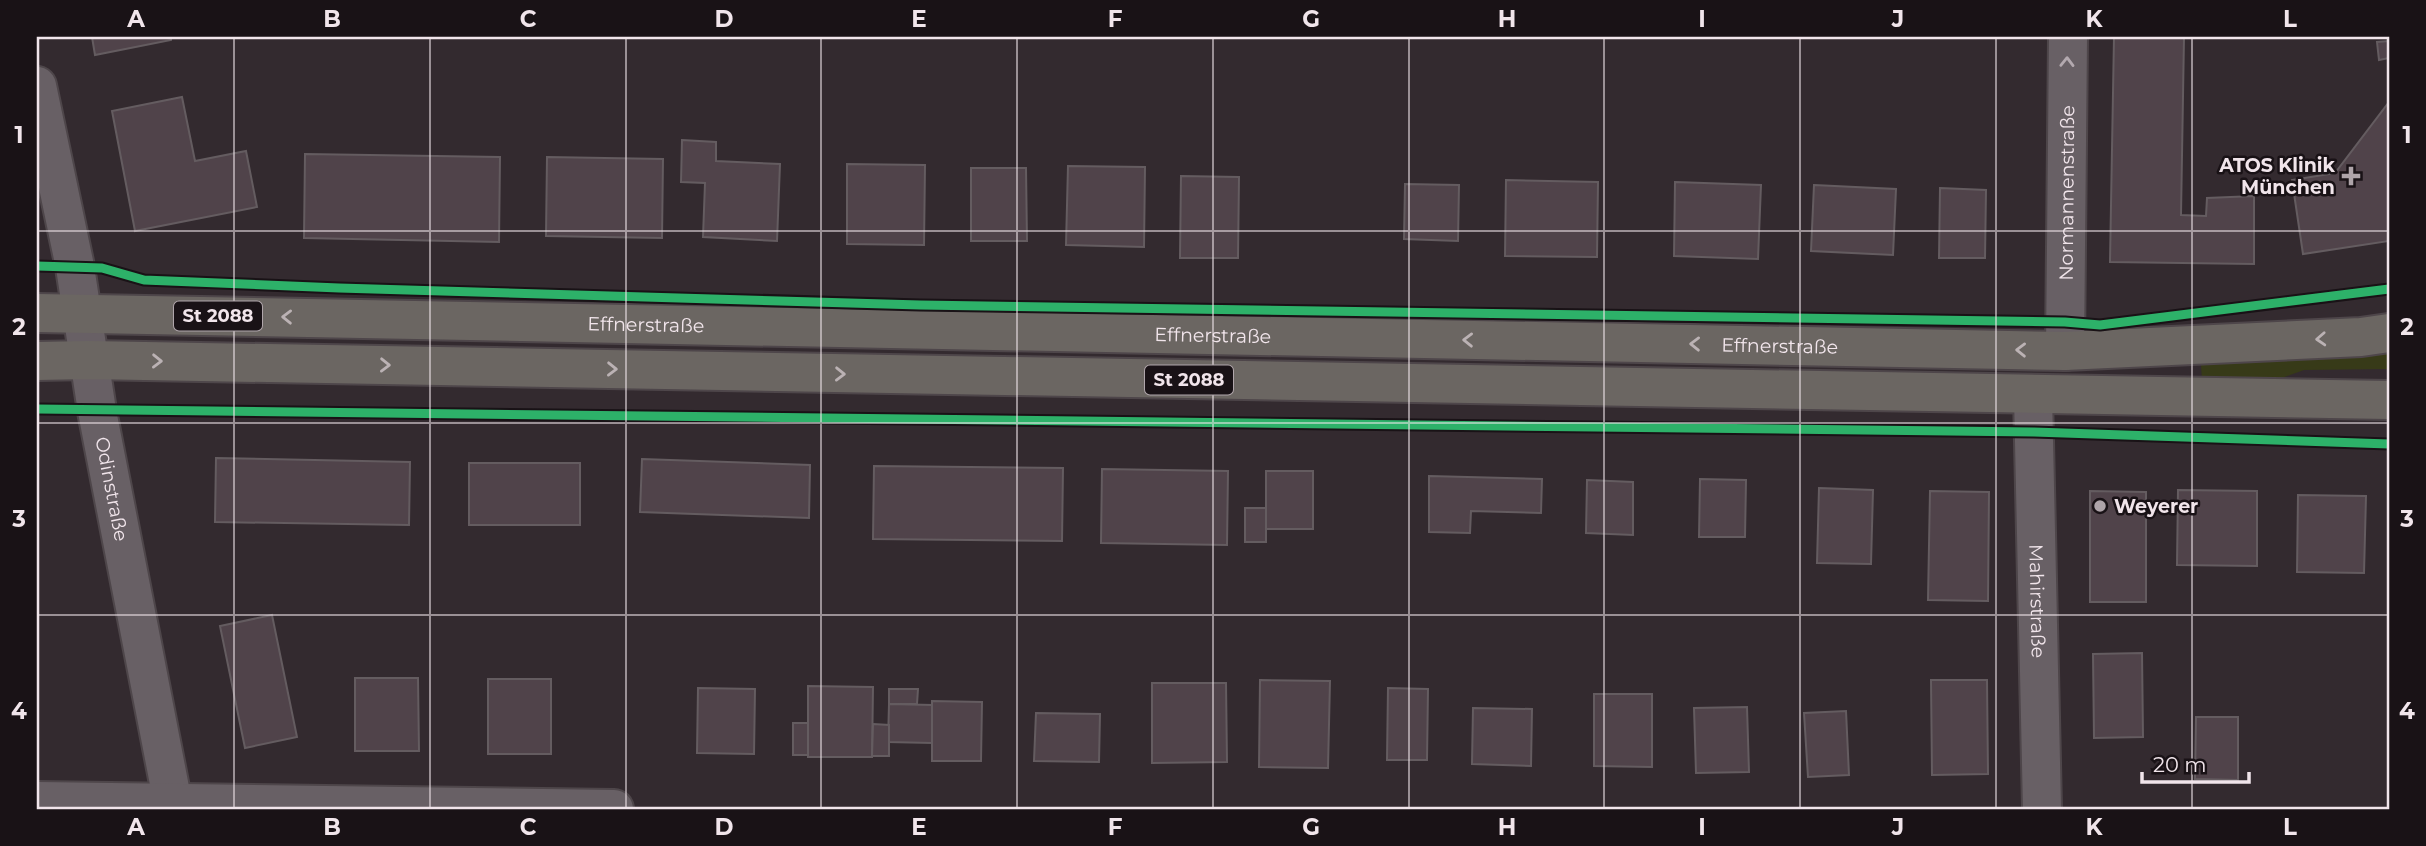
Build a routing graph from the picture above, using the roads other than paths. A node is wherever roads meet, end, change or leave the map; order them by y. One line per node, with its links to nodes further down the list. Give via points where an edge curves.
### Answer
1 (2068, 37): 6 (street, Normannenstraße, one-way to 1)
2 (37, 86): 4 (street, Odinstraße)
3 (37, 313): 4 (main road, Effnerstraße / St 2088)
4 (81, 313): 6 (main road, Effnerstraße / St 2088, one-way to 4); 8 (street, Odinstraße)
5 (2389, 333): 6 (main road, Effnerstraße / St 2088, one-way to 6)
6 (2065, 351)
7 (37, 360): 8 (main road, St 2088)
8 (89, 360): 9 (main road, St 2088, one-way to 9); 12 (street, Odinstraße)
9 (2034, 395): 10 (main road, St 2088); 14 (street, Mahirstraße)
10 (2389, 400)
11 (37, 801): 12 (street)
12 (173, 806): 13 (street)
13 (614, 809)
14 (2042, 809)

